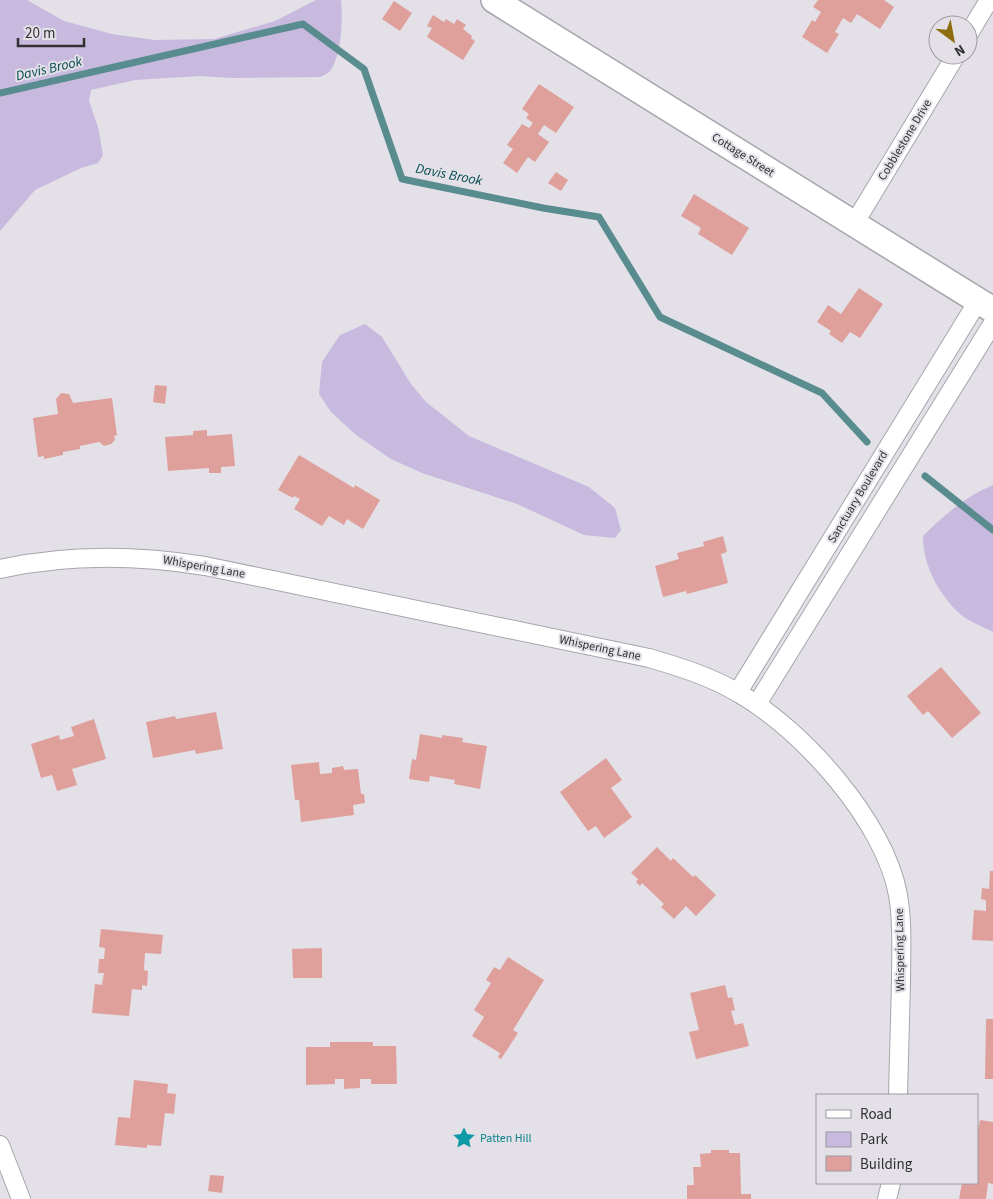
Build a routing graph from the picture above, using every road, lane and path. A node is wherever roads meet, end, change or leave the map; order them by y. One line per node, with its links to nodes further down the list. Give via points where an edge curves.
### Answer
1 (494, 0): 5 (street, Cottage Street)
2 (989, 0): 3 (street)
3 (978, 18)
4 (950, 65): 5 (street, Cobblestone Drive)
5 (854, 224): 6 (street, Cottage Street)
6 (985, 306): 9 (street, Sanctuary Boulevard)
7 (993, 323): 10 (street, Sanctuary Boulevard)
8 (0, 569): 9 (street, Whispering Lane, via 88,558 167,560 205,566 649,658)
9 (738, 692): 10 (street, Whispering Lane)
10 (757, 704): 11 (street, Whispering Lane, via 834,777 876,834 889,864 898,894 902,930)
11 (898, 1094)
12 (0, 1144): 14 (street)
13 (890, 1184): 15 (street)
14 (21, 1199)
15 (887, 1199)

